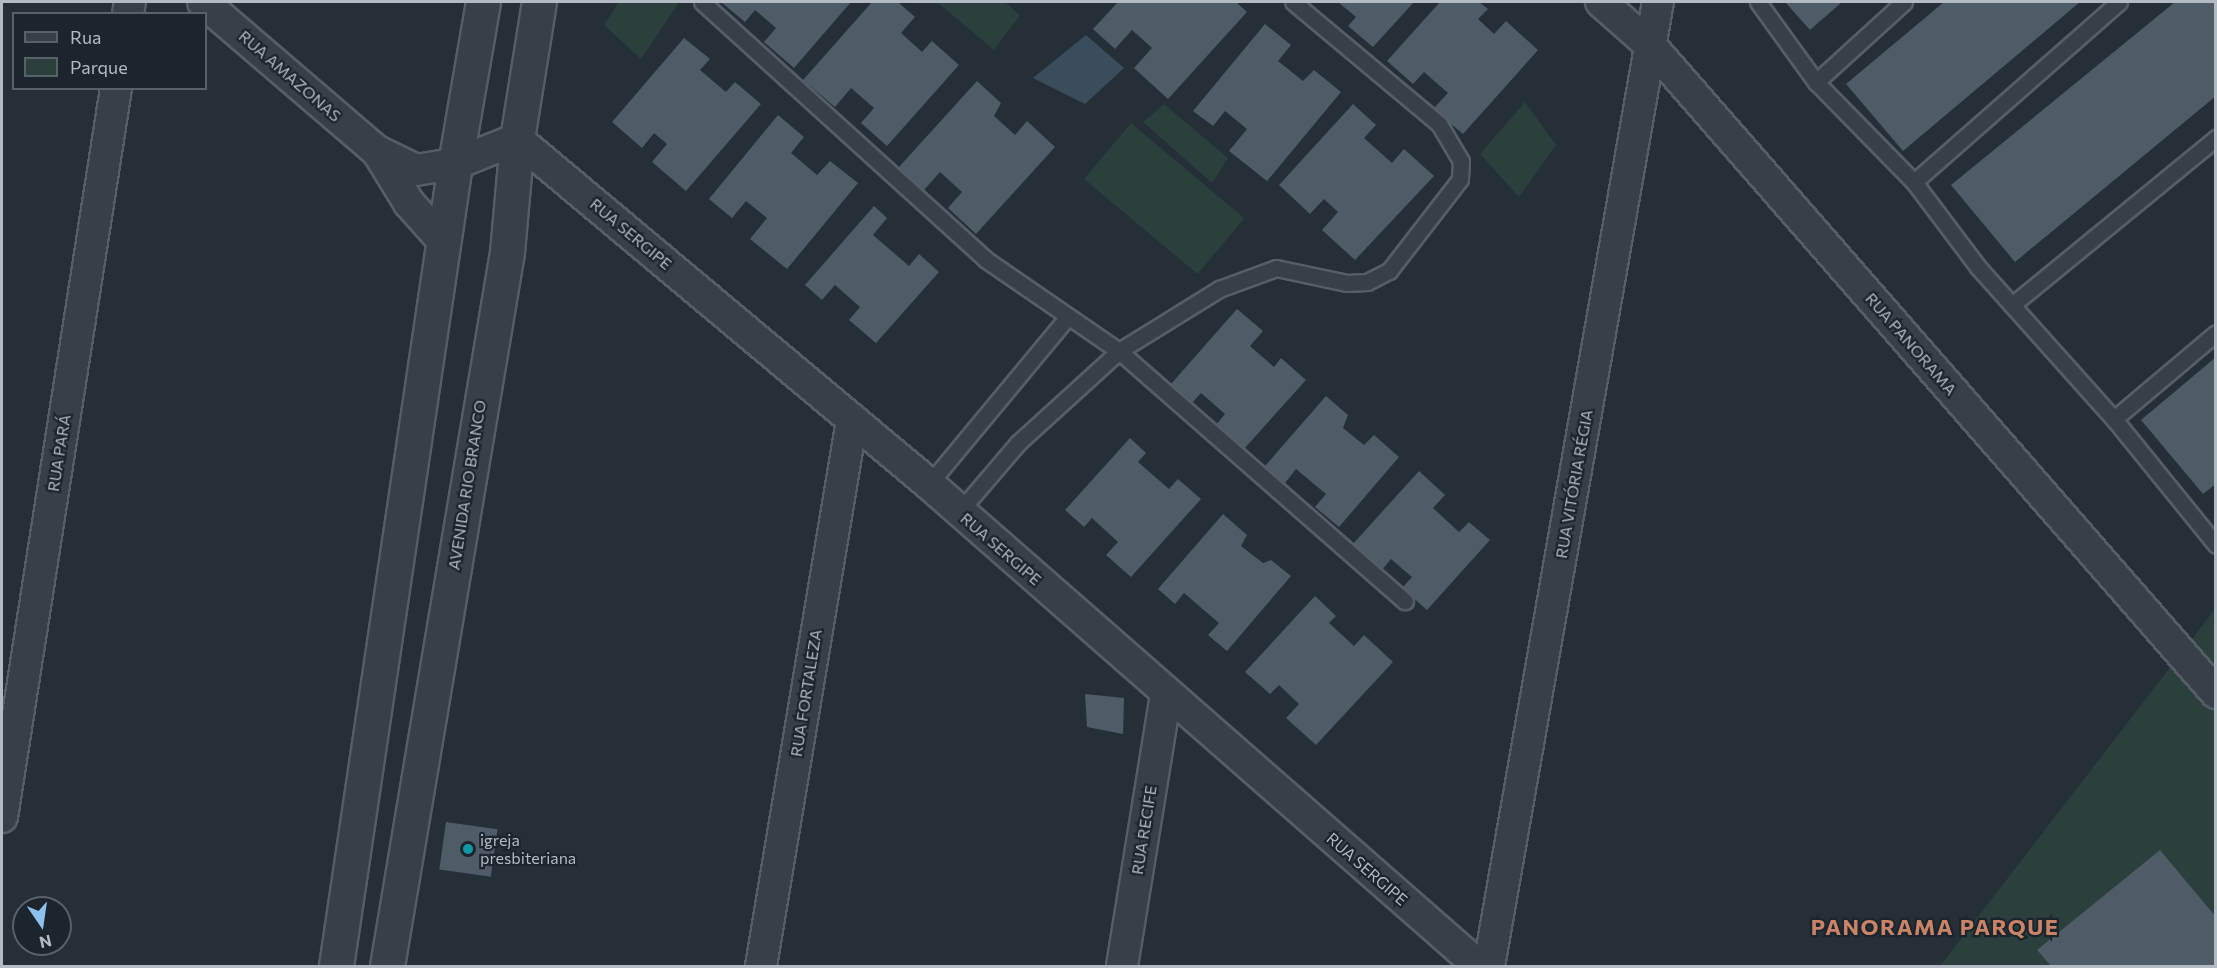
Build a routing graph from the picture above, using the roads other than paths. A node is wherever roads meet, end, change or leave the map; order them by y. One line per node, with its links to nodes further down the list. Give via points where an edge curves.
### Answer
1 (203, 2): 16 (street, RUA AMAZONAS)
2 (483, 2): 17 (street)
3 (539, 2): 15 (street, AVENIDA RIO BRANCO)
4 (702, 2): 21 (lane, via 985,259)
5 (1293, 2): 23 (lane, via 1439,124 1461,161 1460,179 1389,271 1367,282 1347,283 1276,268 1219,289)
6 (1601, 2): 11 (street, RUA PANORAMA)
7 (1658, 2): 11 (street, RUA VITÓRIA RÉGIA)
8 (1758, 2): 12 (lane)
9 (1904, 2): 12 (lane)
10 (2119, 2): 18 (lane)
11 (1651, 46): 30 (street, RUA PANORAMA); 38 (street, RUA VITÓRIA RÉGIA)
12 (1816, 82): 18 (lane)
13 (116, 90): 32 (street, RUA PARÁ)
14 (2216, 138): 20 (lane)
15 (517, 139): 17 (street, RUA AMAZONAS); 25 (street, RUA SERGIPE); 34 (street, AVENIDA RIO BRANCO, via 507,252)
16 (377, 151): 17 (street, RUA AMAZONAS, via 416,170); 19 (street, RUA AMAZONAS, via 409,203)
17 (455, 164): 19 (street)
18 (1914, 182): 20 (lane)
19 (443, 241): 33 (street)
20 (2012, 305): 24 (lane)
21 (1067, 318): 23 (lane); 26 (lane)
22 (2216, 333): 24 (lane)
23 (1119, 351): 27 (lane, via 1018,443); 29 (lane)
24 (2114, 419): 28 (lane)
25 (852, 420): 26 (street, RUA SERGIPE); 35 (street, RUA FORTALEZA)
26 (929, 484): 27 (street, RUA SERGIPE)
27 (959, 512): 31 (street, RUA SERGIPE)
28 (2214, 540)
29 (1406, 601)
30 (2216, 693)
31 (1166, 694): 36 (street, RUA RECIFE); 37 (street, RUA SERGIPE)
32 (2, 817)
33 (336, 966)
34 (387, 966)
35 (761, 966)
36 (1122, 966)
37 (1479, 966)
38 (1489, 966)

